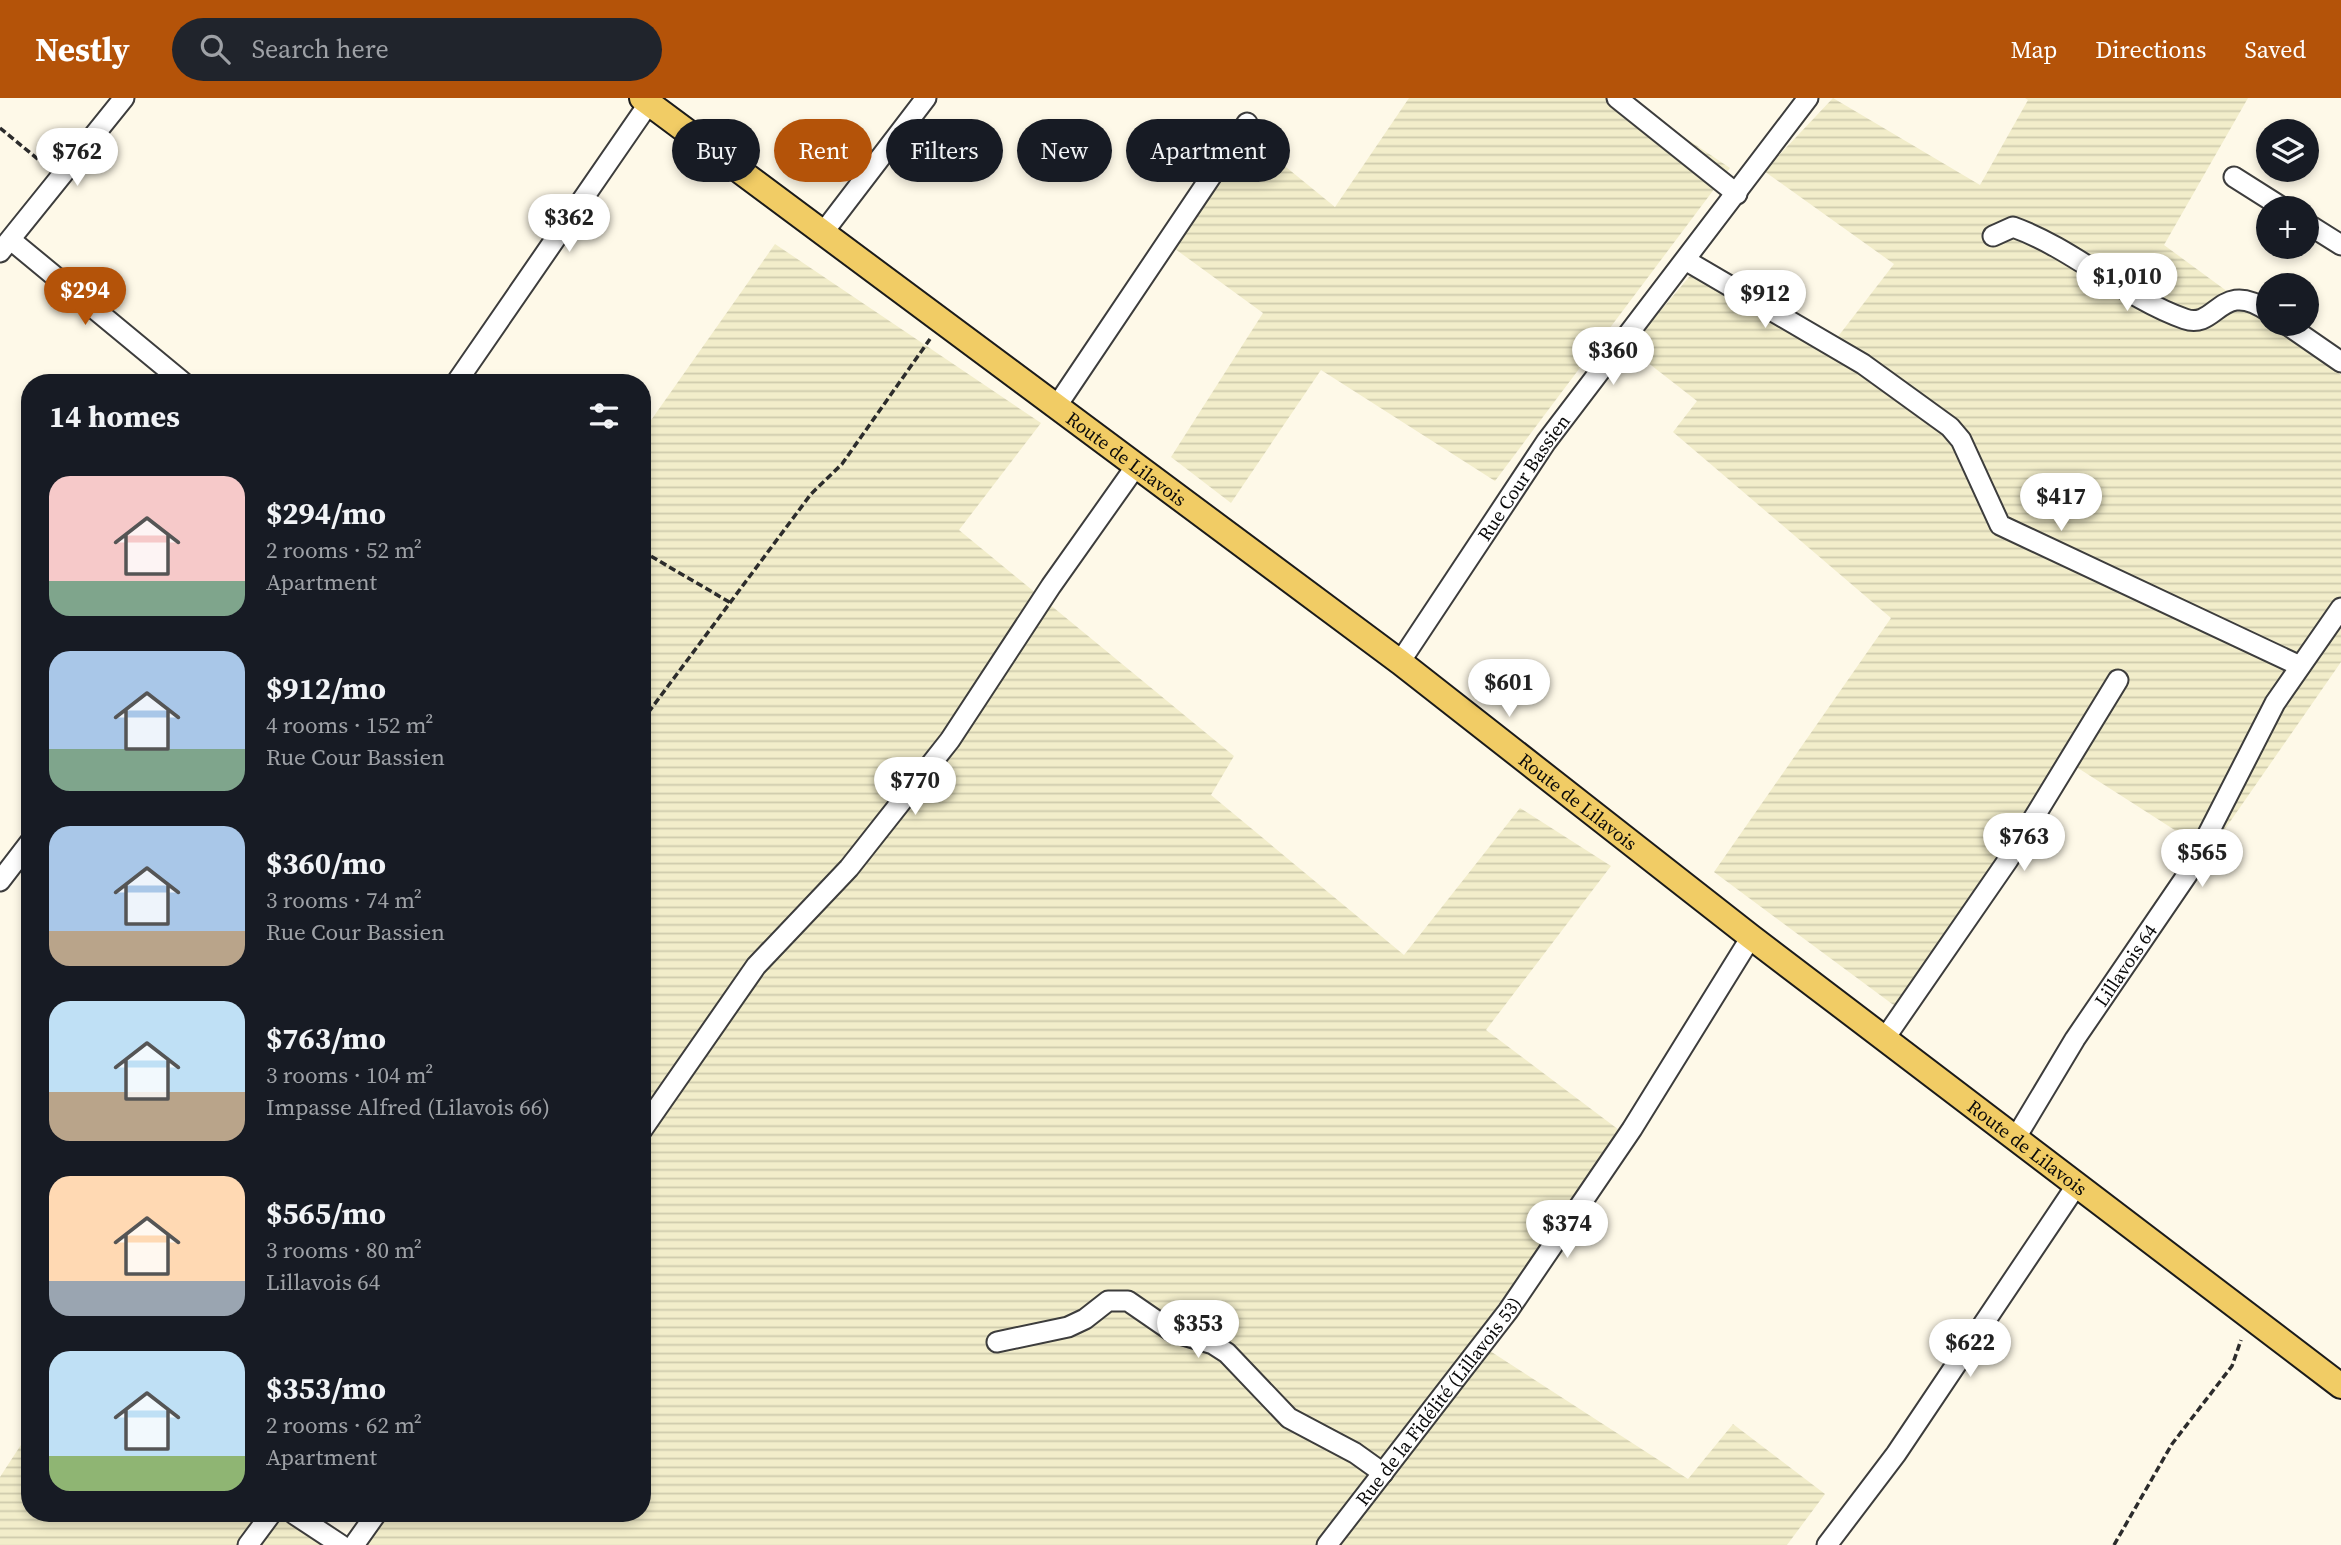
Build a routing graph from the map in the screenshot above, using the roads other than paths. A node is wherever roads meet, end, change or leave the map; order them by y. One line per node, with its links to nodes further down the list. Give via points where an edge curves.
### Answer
1 (124, 98): 14 (street)
2 (926, 98): 11 (street)
3 (1618, 98): 8 (street)
4 (1808, 98): 8 (street, Rue Cour Bassien)
5 (645, 100): 11 (main road, Route de Lilavois); 20 (street)
6 (2234, 177): 9 (street)
7 (1207, 182): 21 (street)
8 (1737, 194): 15 (street, Rue Cour Bassien)
9 (2264, 196)
10 (2319, 231): 13 (street)
11 (822, 234): 21 (main road, Route de Lilavois)
12 (1993, 236): 16 (street, via 2013,228 2038,236 2133,294 2188,320 2204,318 2226,301 2243,298)
13 (2341, 245)
14 (6, 246): 19 (street)
15 (1687, 261): 24 (street, Rue Cour Bassien, via 1546,442); 25 (street, via 1863,364 1950,427 1961,440 2000,525)
16 (2256, 305)
17 (2303, 336): 18 (street)
18 (2341, 362)
19 (172, 374)
20 (462, 374)
21 (1056, 407): 22 (main road, Route de Lilavois)
22 (1136, 466): 24 (main road, Route de Lilavois); 31 (street, via 950,740 849,868 756,966)
23 (2341, 608): 25 (street, Lillavois 64)
24 (1400, 662): 29 (main road, Route de Lilavois)
25 (2300, 666): 32 (street, Lillavois 64, via 2275,703 2187,875 2074,1040)
26 (2118, 680): 30 (street, via 2008,860)
27 (21, 854): 28 (street)
28 (0, 881)
29 (1751, 937): 30 (main road, Route de Lilavois); 36 (street, Rue de la Fidélité (Lillavois 53), via 1632,1129 1516,1300)
30 (1885, 1038): 32 (main road, Route de Lilavois)
31 (651, 1117)
32 (2015, 1139): 33 (main road, Route de Lilavois)
33 (2076, 1186): 35 (main road, Route de Lilavois, via 2253,1321); 44 (street, via 1896,1454)
34 (996, 1342): 36 (street, via 1068,1327 1108,1301 1128,1301 1173,1332 1227,1353 1289,1418)
35 (2338, 1377)
36 (1382, 1473): 43 (street, Rue de la Fidélité (Lillavois 53))
37 (265, 1522): 40 (street)
38 (306, 1522): 41 (street)
39 (370, 1522): 42 (street)
40 (248, 1545)
41 (341, 1545)
42 (354, 1545)
43 (1327, 1545)
44 (1827, 1545)

